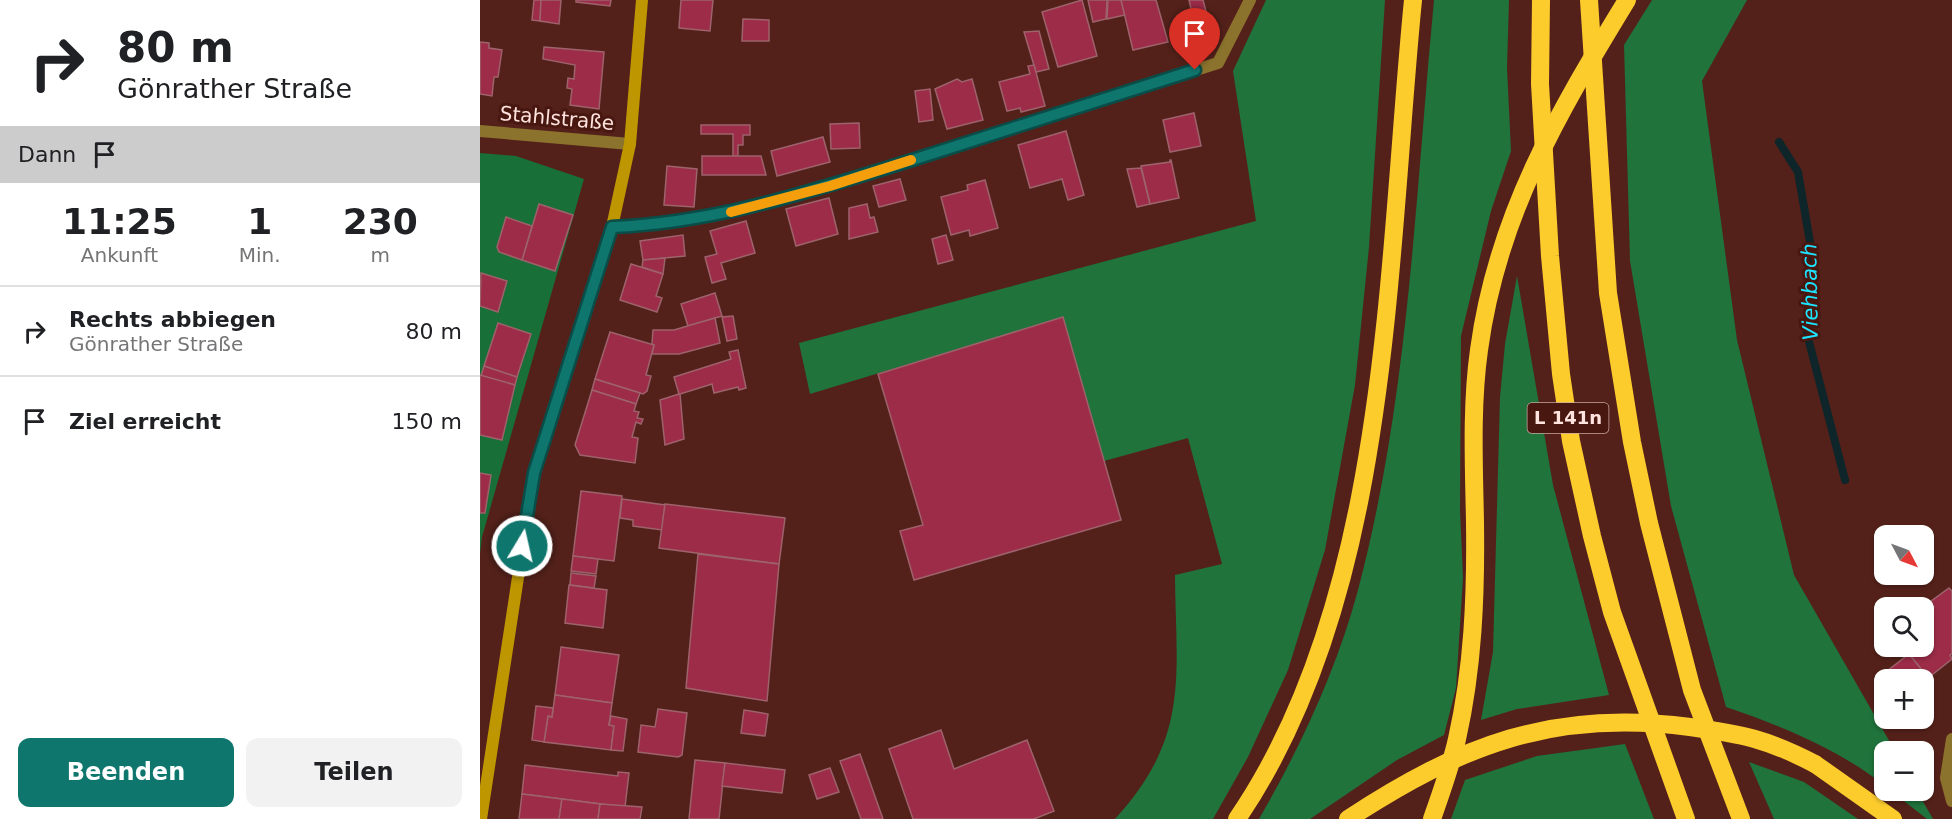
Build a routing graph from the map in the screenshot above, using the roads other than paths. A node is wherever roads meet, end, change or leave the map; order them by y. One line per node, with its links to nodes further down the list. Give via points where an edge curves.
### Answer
1 (642, 0): 8 (main road)
2 (1250, 0): 9 (street, via 1218,63 830,186 710,217)
3 (1413, 0): 13 (highway, via 1377,384 1365,470 1347,554 1306,685)
4 (1541, 0): 16 (highway, L 141n, via 1540,84 1550,256 1571,441 1612,612)
5 (1589, 0): 17 (highway, L 141n, via 1608,292 1632,442 1692,690)
6 (1627, 0): 15 (highway, bridge, via 1548,132 1502,246 1479,350 1473,429 1476,601 1469,675 1457,741)
7 (480, 131): 8 (street, Stahlstraße)
8 (630, 144): 9 (main road)
9 (612, 227): 12 (main road, via 534,473)
10 (1952, 739): 11 (street, via 1946,778)
11 (1952, 801)
12 (481, 819)
13 (1237, 819)
14 (1348, 819): 18 (highway, bridge, via 1387,793 1468,753 1562,725 1631,721 1766,740 1815,764)
15 (1432, 819)
16 (1686, 819)
17 (1741, 819)
18 (1893, 819)

